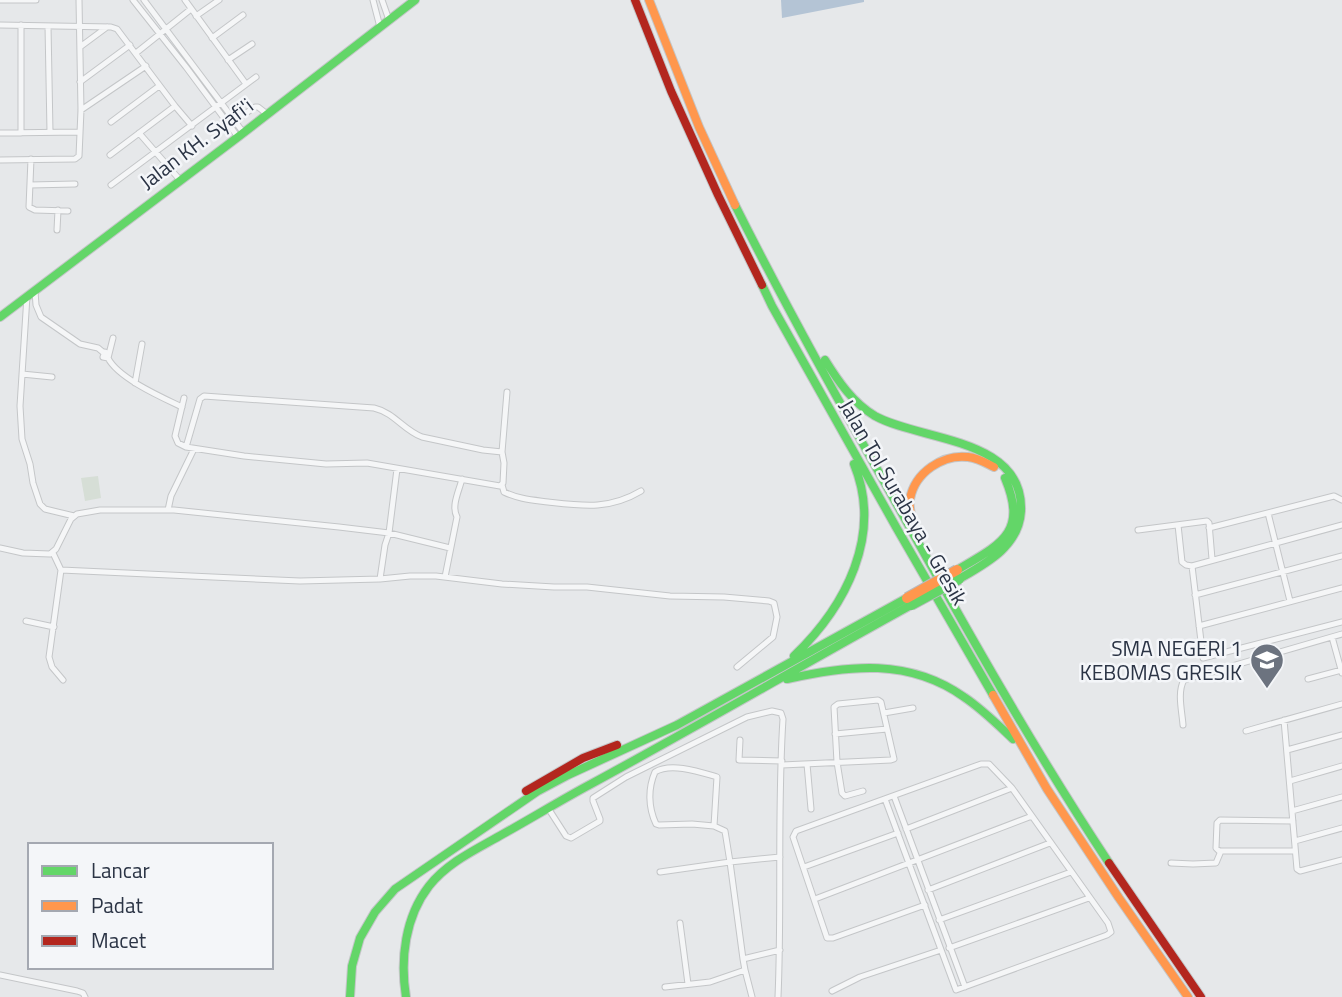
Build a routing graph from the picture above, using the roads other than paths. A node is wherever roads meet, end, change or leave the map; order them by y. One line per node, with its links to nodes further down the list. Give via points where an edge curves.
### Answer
1 (0, 0): 2 (street)
2 (36, 0)
3 (79, 0): 20 (street)
4 (133, 0): 23 (street)
5 (145, 0): 22 (street)
6 (185, 0): 13 (street)
7 (217, 0): 15 (street)
8 (373, 0): 16 (street)
9 (382, 0): 16 (street)
10 (415, 0): 16 (main road, Jalan KH. Syafi'i)
11 (635, 0): 69 (main road, Jalan Tol Surabaya - Gresik, via 724,207)
12 (649, 0): 62 (main road, via 685,94)
13 (191, 9): 15 (street); 22 (street)
14 (243, 15): 24 (street)
15 (196, 16): 24 (street)
16 (384, 23): 40 (main road, Jalan KH. Syafi'i)
17 (0, 25): 18 (street)
18 (21, 25): 19 (street); 44 (street)
19 (48, 26): 20 (street); 45 (street)
20 (79, 27): 21 (street); 27 (street)
21 (107, 27): 26 (street, via 120,31); 27 (street)
22 (166, 29): 23 (street); 30 (street)
23 (160, 34): 28 (street); 30 (street)
24 (212, 38): 29 (street)
25 (252, 44): 29 (street)
26 (130, 45): 28 (street); 33 (street)
27 (80, 47): 33 (street)
28 (136, 53): 31 (street)
29 (228, 60): 34 (street)
30 (188, 65): 36 (street); 38 (street)
31 (146, 66): 35 (street); 39 (street)
32 (256, 77): 34 (street)
33 (80, 82): 39 (street)
34 (246, 84): 36 (street)
35 (159, 86): 37 (street); 41 (street)
36 (222, 103): 38 (street); 42 (street)
37 (175, 106): 43 (street); 48 (street)
38 (216, 109): 42 (street); 43 (street)
39 (81, 110): 46 (street)
40 (267, 114): 42 (street, via 255,107); 49 (main road, Jalan KH. Syafi'i)
41 (111, 122)
42 (232, 123): 49 (street)
43 (192, 126): 50 (street)
44 (21, 132): 45 (street); 47 (street)
45 (50, 132): 46 (street)
46 (80, 132): 52 (street, via 78,158)
47 (0, 133)
48 (139, 133): 50 (street); 51 (street)
49 (241, 134): 54 (main road, Jalan KH. Syafi'i)
50 (157, 153): 54 (street); 57 (street)
51 (110, 156)
52 (31, 159): 53 (street); 55 (street)
53 (0, 160)
54 (180, 180): 61 (main road, Jalan KH. Syafi'i)
55 (30, 184): 56 (street); 58 (street, via 30,209)
56 (75, 184)
57 (111, 185)
58 (58, 210): 59 (street); 60 (street)
59 (68, 211)
60 (57, 230)
61 (31, 293): 63 (main road, Jalan KH. Syafi'i); 66 (street, via 41,317 82,345); 67 (street)
62 (783, 300): 90 (main road, Jalan Tol Surabaya - Gresik); 100 (main road, via 839,383 867,410 897,426 978,449 1006,468 1021,505 1016,533 995,558)
63 (0, 317)
64 (113, 338): 66 (street)
65 (142, 344): 70 (street)
66 (107, 355): 70 (street, via 114,367)
67 (22, 374): 68 (street); 84 (street, via 21,435 37,497 43,508)
68 (52, 377)
69 (813, 380): 114 (main road, via 858,475 866,516 864,534 838,601 801,650); 130 (main road, Jalan Tol Surabaya - Gresik)
70 (135, 383): 73 (street)
71 (507, 392): 76 (street)
72 (184, 398): 73 (street)
73 (181, 407): 74 (street, via 174,436)
74 (186, 447): 75 (street); 76 (street, via 204,396 374,408 422,437)
75 (194, 449): 77 (street); 82 (street)
76 (502, 452): 79 (street)
77 (397, 469): 78 (street); 89 (street)
78 (463, 479): 79 (street); 93 (street, via 454,507 457,517)
79 (502, 485): 80 (street, via 504,492 517,497 579,506 606,505)
80 (641, 491)
81 (1342, 500): 83 (street, via 1334,496)
82 (167, 510): 84 (street, via 100,510); 89 (street)
83 (1268, 513): 87 (street); 91 (street)
84 (74, 516): 94 (street)
85 (1178, 525): 87 (street, via 1206,521); 88 (street); 97 (street, via 1182,562)
86 (1342, 525): 91 (street)
87 (1209, 528): 96 (street)
88 (1138, 530)
89 (389, 533): 93 (street); 102 (street)
90 (916, 539): 100 (main road, via 910,500 916,483 930,467 965,456 996,469 1012,495 1012,527 996,548); 185 (main road, Jalan Tol Surabaya - Gresik, via 1090,836)
91 (1275, 542): 96 (street); 99 (street)
92 (0, 548): 94 (street)
93 (450, 548): 101 (street)
94 (53, 553): 98 (street)
95 (1342, 556): 99 (street)
96 (1212, 559): 97 (street)
97 (1192, 566): 104 (street)
98 (61, 570): 102 (street, via 300,581); 110 (street)
99 (1283, 571): 104 (street); 106 (street)
100 (958, 575): 105 (main road, bridge)
101 (444, 577): 102 (street); 113 (street, via 774,603 774,637)
102 (380, 579)
103 (1342, 588): 106 (street)
104 (1195, 595): 109 (street)
105 (909, 601): 114 (main road); 118 (main road)
106 (1290, 601): 109 (street)
107 (26, 621): 110 (street)
108 (1342, 622): 109 (street, via 1206,658)
109 (1199, 626)
110 (54, 627): 117 (street, via 50,661)
111 (1342, 634): 112 (street)
112 (1332, 637): 115 (street); 123 (street, via 1184,680)
113 (737, 667)
114 (776, 671): 180 (main road, via 677,725 583,758 536,784 395,890 380,903 363,930 351,969)
115 (1342, 671): 116 (street)
116 (1308, 679)
117 (63, 680)
118 (771, 682): 130 (main road, via 846,667 906,670 970,699); 141 (main road)
119 (1342, 704): 122 (street)
120 (913, 708): 121 (street)
121 (884, 713): 124 (street); 126 (street, via 878,700 835,705)
122 (1284, 720): 125 (street); 129 (street)
123 (1182, 725)
124 (887, 729): 126 (street); 131 (street, via 894,759)
125 (1246, 731)
126 (835, 734): 131 (street)
127 (1342, 735): 129 (street)
128 (740, 740): 132 (street, via 739,760)
129 (1287, 750): 135 (street)
130 (1024, 751): 184 (main road, Jalan Tol Surabaya - Gresik)
131 (836, 762): 133 (street); 137 (street, via 844,796)
132 (782, 763): 133 (street); 141 (street, via 782,715 762,712 596,796 592,800 600,821 571,838); 154 (street)
133 (807, 764): 142 (street)
134 (1342, 766): 135 (street)
135 (1290, 781): 143 (street)
136 (1012, 788): 138 (street, via 985,764); 144 (street); 148 (street)
137 (863, 791)
138 (894, 796): 140 (street); 148 (street)
139 (1342, 797): 143 (street)
140 (885, 799): 149 (street); 160 (street, via 796,831 793,837)
141 (548, 808): 181 (main road, via 465,855 430,884 405,947)
142 (811, 808)
143 (1293, 811): 145 (street)
144 (1032, 817): 151 (street); 156 (street)
145 (1293, 821): 150 (street); 152 (street, via 1217,821 1216,848)
146 (714, 826): 146 (street, via 656,824 650,800 655,772 672,767 718,777); 157 (street, via 726,831)
147 (1342, 828): 150 (street)
148 (906, 829): 156 (street)
149 (898, 833): 159 (street); 160 (street)
150 (1295, 841): 153 (street)
151 (1050, 843): 162 (street); 163 (street)
152 (1221, 851): 153 (street); 158 (street, via 1216,863)
153 (1295, 851): 155 (street, via 1300,871)
154 (780, 856): 157 (street); 170 (street)
155 (1342, 860)
156 (917, 861): 159 (street); 163 (street)
157 (730, 862): 161 (street); 172 (street)
158 (1171, 863)
159 (909, 864): 165 (street); 166 (street)
160 (804, 867): 165 (street)
161 (660, 872)
162 (1071, 872): 164 (street); 167 (street)
163 (928, 890): 167 (street)
164 (1089, 898): 169 (street); 177 (street, via 1108,923 1109,935)
165 (815, 899): 166 (street, via 830,939)
166 (925, 905): 171 (street)
167 (939, 920): 169 (street)
168 (680, 923): 175 (street)
169 (949, 948): 177 (street)
170 (780, 950): 172 (street); 183 (street)
171 (941, 950): 177 (street, via 956,990); 178 (street)
172 (743, 959): 173 (street)
173 (745, 970): 175 (street); 182 (street)
174 (0, 975): 179 (street, via 77,991)
175 (688, 984): 176 (street)
176 (665, 987)
177 (965, 987)
178 (832, 991)
179 (85, 997)
180 (350, 997)
181 (406, 997)
182 (752, 997)
183 (778, 997)
184 (1188, 997)
185 (1201, 997)

